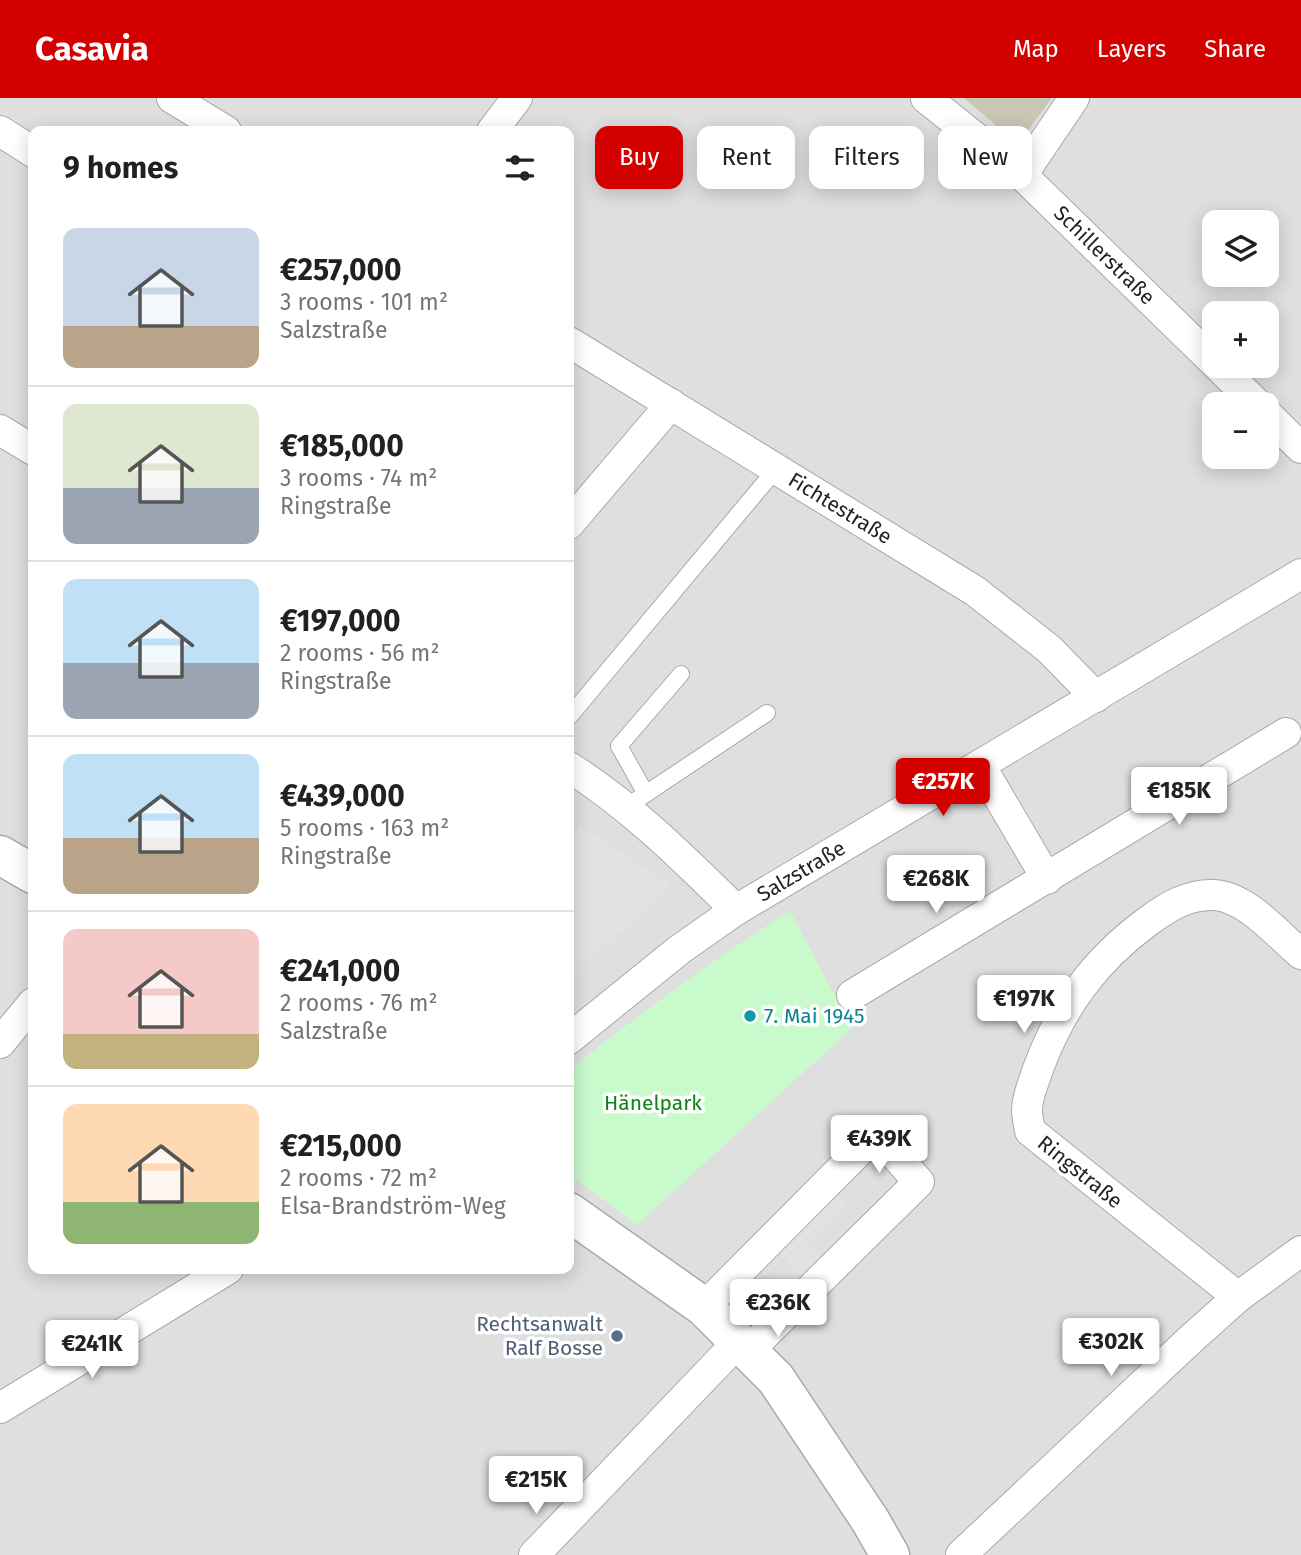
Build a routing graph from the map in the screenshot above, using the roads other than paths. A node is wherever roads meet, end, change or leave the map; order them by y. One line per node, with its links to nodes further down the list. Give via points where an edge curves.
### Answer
1 (517, 98): 6 (street)
2 (926, 98): 7 (street, Schillerstraße)
3 (1074, 98): 10 (street)
4 (178, 112): 5 (street)
5 (213, 126)
6 (496, 126)
7 (961, 126)
8 (0, 131): 9 (street)
9 (28, 149)
10 (1032, 160)
11 (1032, 185): 13 (street, Schillerstraße)
12 (574, 345): 16 (street, Fichtestraße)
13 (1202, 350)
14 (1230, 378): 15 (street)
15 (1245, 392)
16 (671, 404): 21 (street, Fichtestraße); 22 (street)
17 (1279, 426): 20 (street)
18 (0, 430): 19 (street)
19 (28, 442)
20 (1301, 447)
21 (776, 469): 25 (street, Fichtestraße, via 975,591 1049,649); 26 (lane)
22 (574, 518)
23 (1301, 573): 25 (street, Salzstraße)
24 (681, 674): 31 (lane, via 619,746)
25 (1096, 697): 29 (street, Salzstraße)
26 (574, 711)
27 (767, 713): 31 (lane)
28 (1286, 733): 34 (street)
29 (981, 767): 34 (street); 35 (street, Salzstraße)
30 (574, 769): 31 (street)
31 (636, 800): 35 (street, via 654,830)
32 (0, 855): 33 (street)
33 (28, 871)
34 (1047, 879): 37 (street)
35 (736, 910): 39 (street, Salzstraße)
36 (1301, 954): 44 (street, Ringstraße, via 1241,904 1217,895 1176,903 1123,940 1086,977 1048,1041 1030,1093 1030,1131)
37 (852, 995)
38 (28, 1009): 40 (street)
39 (574, 1035)
40 (0, 1043)
41 (574, 1216): 45 (street)
42 (1301, 1251): 44 (street)
43 (220, 1274): 47 (street)
44 (1238, 1297): 50 (street)
45 (704, 1307): 46 (street); 46 (street, via 876,1134 919,1182)
46 (744, 1346): 48 (street); 49 (street, via 776,1379)
47 (0, 1408)
48 (534, 1555)
49 (890, 1555)
50 (961, 1555)

